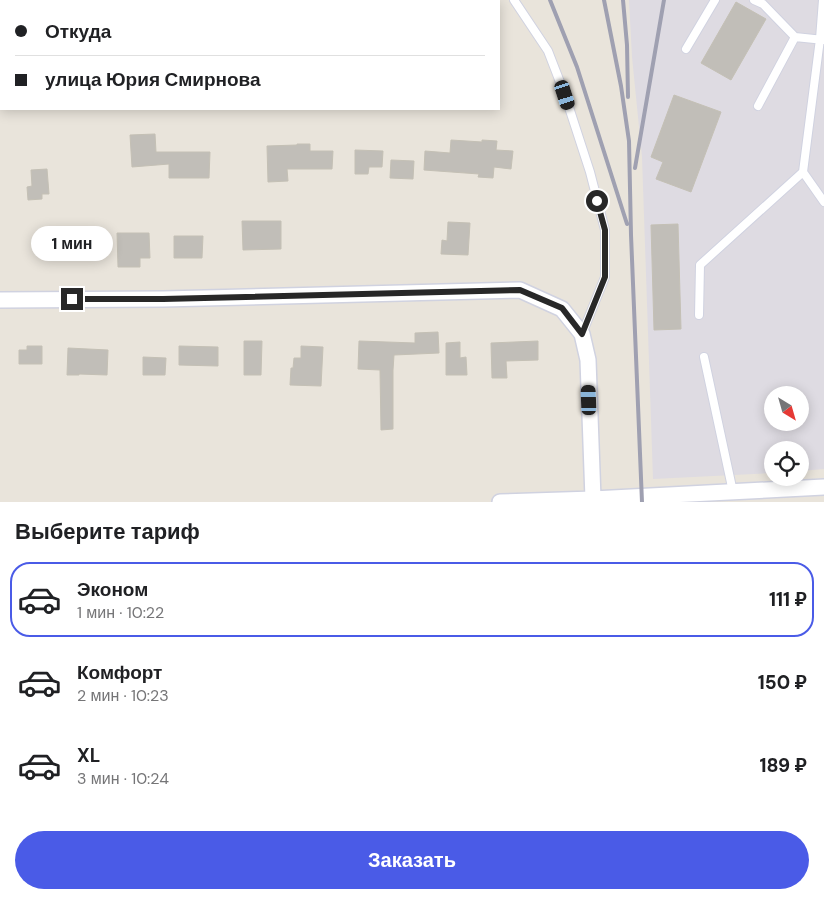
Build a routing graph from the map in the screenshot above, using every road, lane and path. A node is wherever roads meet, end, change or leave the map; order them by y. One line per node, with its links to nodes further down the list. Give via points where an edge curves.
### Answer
1 (514, 0): 13 (lane, via 548,51 590,172 605,230 605,277)
2 (715, 0): 7 (lane)
3 (754, 0): 5 (lane, via 763,4)
4 (823, 0): 6 (lane)
5 (795, 37): 6 (lane); 8 (lane)
6 (822, 40): 9 (lane)
7 (686, 49)
8 (758, 106)
9 (803, 172): 10 (lane); 12 (lane, via 700,266)
10 (824, 202)
11 (0, 300): 13 (street, via 520,290 562,308)
12 (699, 315)
13 (582, 334): 18 (street, via 588,360)
14 (704, 357): 16 (lane)
15 (824, 487): 16 (street)
16 (733, 492): 17 (street)
17 (694, 497): 18 (street)
18 (593, 499): 19 (street)
19 (505, 501): 20 (street)
20 (500, 502)

